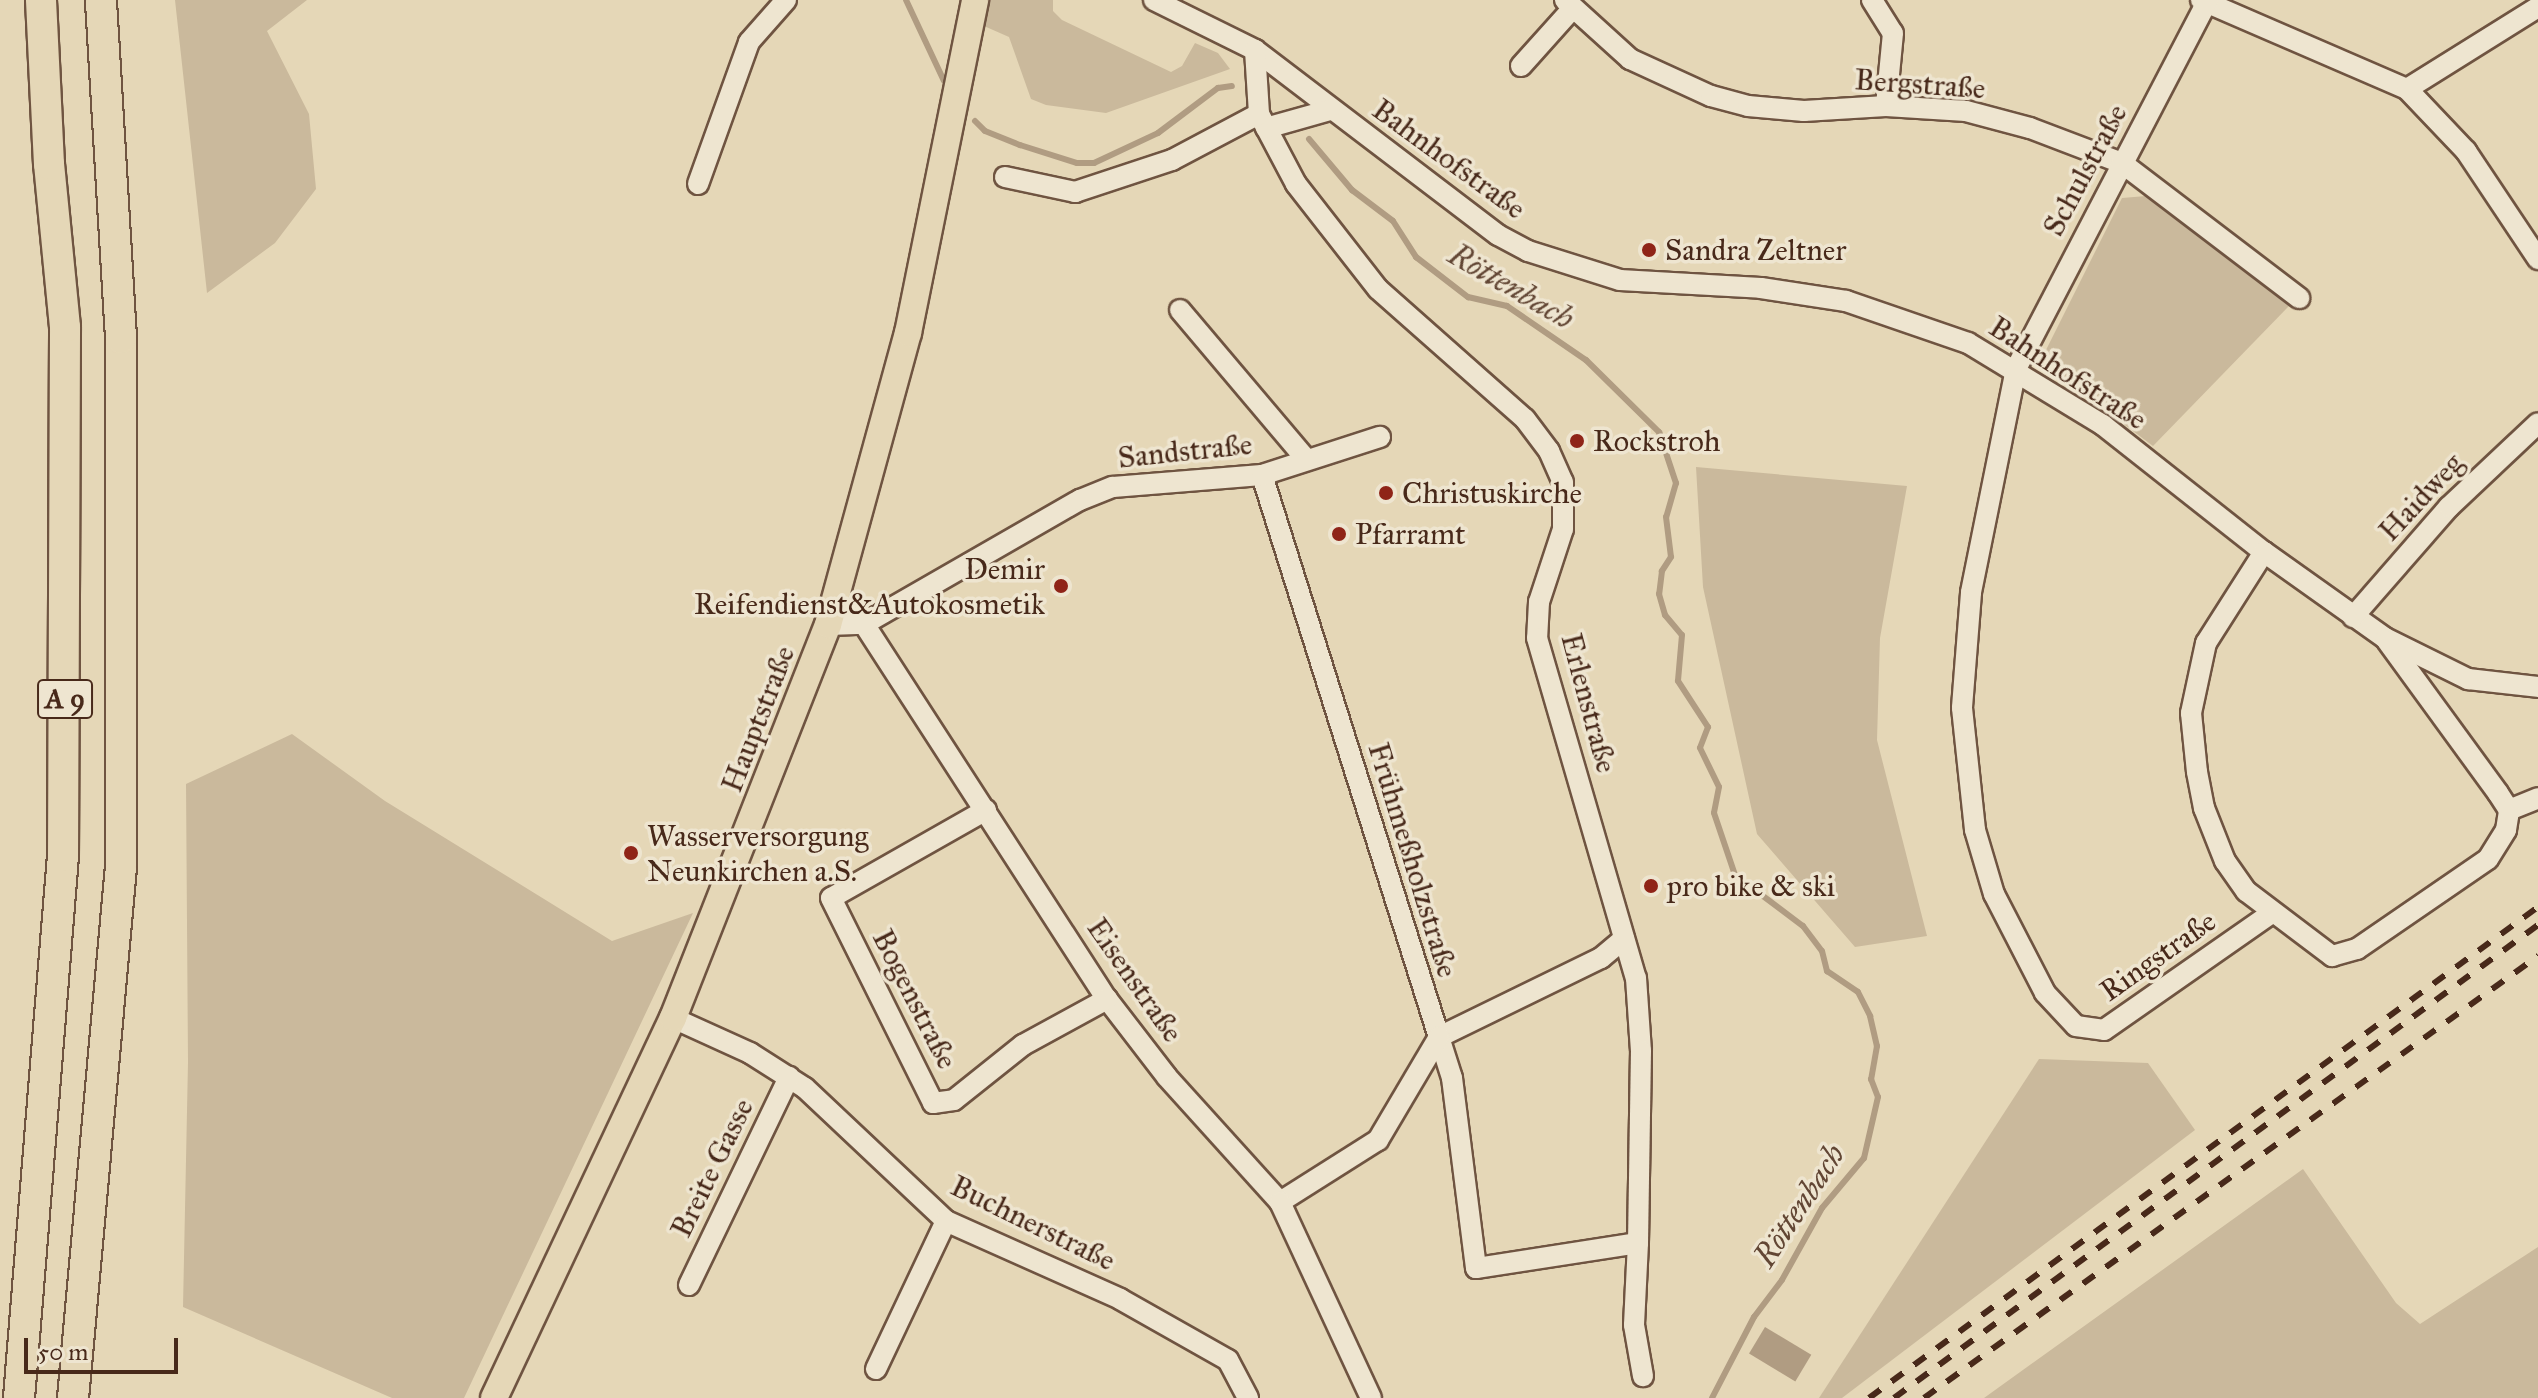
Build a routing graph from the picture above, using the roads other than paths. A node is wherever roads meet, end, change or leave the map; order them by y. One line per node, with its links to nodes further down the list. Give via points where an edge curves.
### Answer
1 (41, 0): 49 (highway, A 9, via 66,343 63,856)
2 (101, 0): 50 (highway, A 9, via 121,338 121,866)
3 (786, 0): 18 (street, via 749,42)
4 (975, 0): 30 (main road, Hauptstraße, via 908,333)
5 (1154, 0): 10 (street, Bahnhofstraße)
6 (1872, 0): 13 (street, via 1893,33)
7 (2205, 1): 12 (street); 16 (street, Schulstraße)
8 (1569, 4): 11 (street); 13 (street, Bergstraße, via 1630,59 1711,96 1804,111)
9 (2538, 7): 12 (street)
10 (1255, 50): 14 (street, Bahnhofstraße); 15 (street, Erlenstraße)
11 (1521, 66)
12 (2407, 89): 19 (street, via 2466,151)
13 (1886, 106): 16 (street, Bergstraße, via 1966,111 2030,128)
14 (1330, 110): 15 (street); 22 (street, Bahnhofstraße, via 1498,235 1528,251 1620,280 1761,288 1846,301 1968,343)
15 (1263, 121): 17 (street, via 1172,160 1075,192); 37 (street, Erlenstraße, via 1296,184 1378,289 1525,419 1557,465 1563,529 1539,602 1537,638)
16 (2122, 163): 20 (street, Bergstraße); 22 (street, Schulstraße)
17 (1005, 177)
18 (698, 184)
19 (2538, 259)
20 (2299, 298)
21 (1180, 310): 25 (street, Sandstraße)
22 (2016, 369): 27 (street, Bahnhofstraße, via 2103,425); 36 (street, Ringstraße, via 1971,593 1962,708 1975,830 2011,933 2063,1017 2092,1031 2104,1030)
23 (2538, 423): 28 (street, Haidweg, via 2449,507)
24 (1380, 437): 25 (street, Sandstraße)
25 (1305, 458): 26 (street, Sandstraße)
26 (1262, 475): 29 (street, Sandstraße, via 1113,487 1080,500); 40 (street, Frühmeßholzstraße)
27 (2264, 552): 28 (street, Bahnhofstraße); 36 (street, Ringstraße, via 2206,643 2191,713 2204,808 2225,861)
28 (2353, 617): 31 (street, Bahnhofstraße)
29 (864, 624): 30 (street); 34 (street, Eisenstraße)
30 (828, 625): 39 (main road, Hauptstraße)
31 (2385, 638): 32 (street, Bahnhofstraße, via 2468,679); 35 (street)
32 (2538, 687)
33 (2538, 798): 35 (street)
34 (986, 810): 38 (street, Eisenstraße); 38 (street, Bogenstraße, via 831,898 933,1103 954,1100 1023,1045)
35 (2509, 810): 36 (street, via 2501,843 2488,859 2357,949 2332,956)
36 (2270, 914)
37 (1624, 939): 40 (street, via 1601,958); 44 (street, Erlenstraße, via 1636,978 1641,1051)
38 (1107, 999): 42 (street, Eisenstraße, via 1167,1077)
39 (673, 1018): 41 (street, Buchnerstraße); 48 (main road, Hauptstraße)
40 (1439, 1037): 42 (street, via 1378,1140); 44 (street, via 1452,1078 1476,1268)
41 (789, 1077): 43 (street, Buchnerstraße); 45 (street, Breite Gasse)
42 (1280, 1202): 52 (street, Eisenstraße)
43 (946, 1221): 46 (street); 51 (street, Buchnerstraße, via 1186,1334 1228,1360)
44 (1638, 1243): 47 (street, Erlenstraße, via 1634,1325)
45 (689, 1285)
46 (876, 1369)
47 (1643, 1376)
48 (499, 1388)
49 (19, 1398)
50 (73, 1398)
51 (1248, 1398)
52 (1371, 1398)

